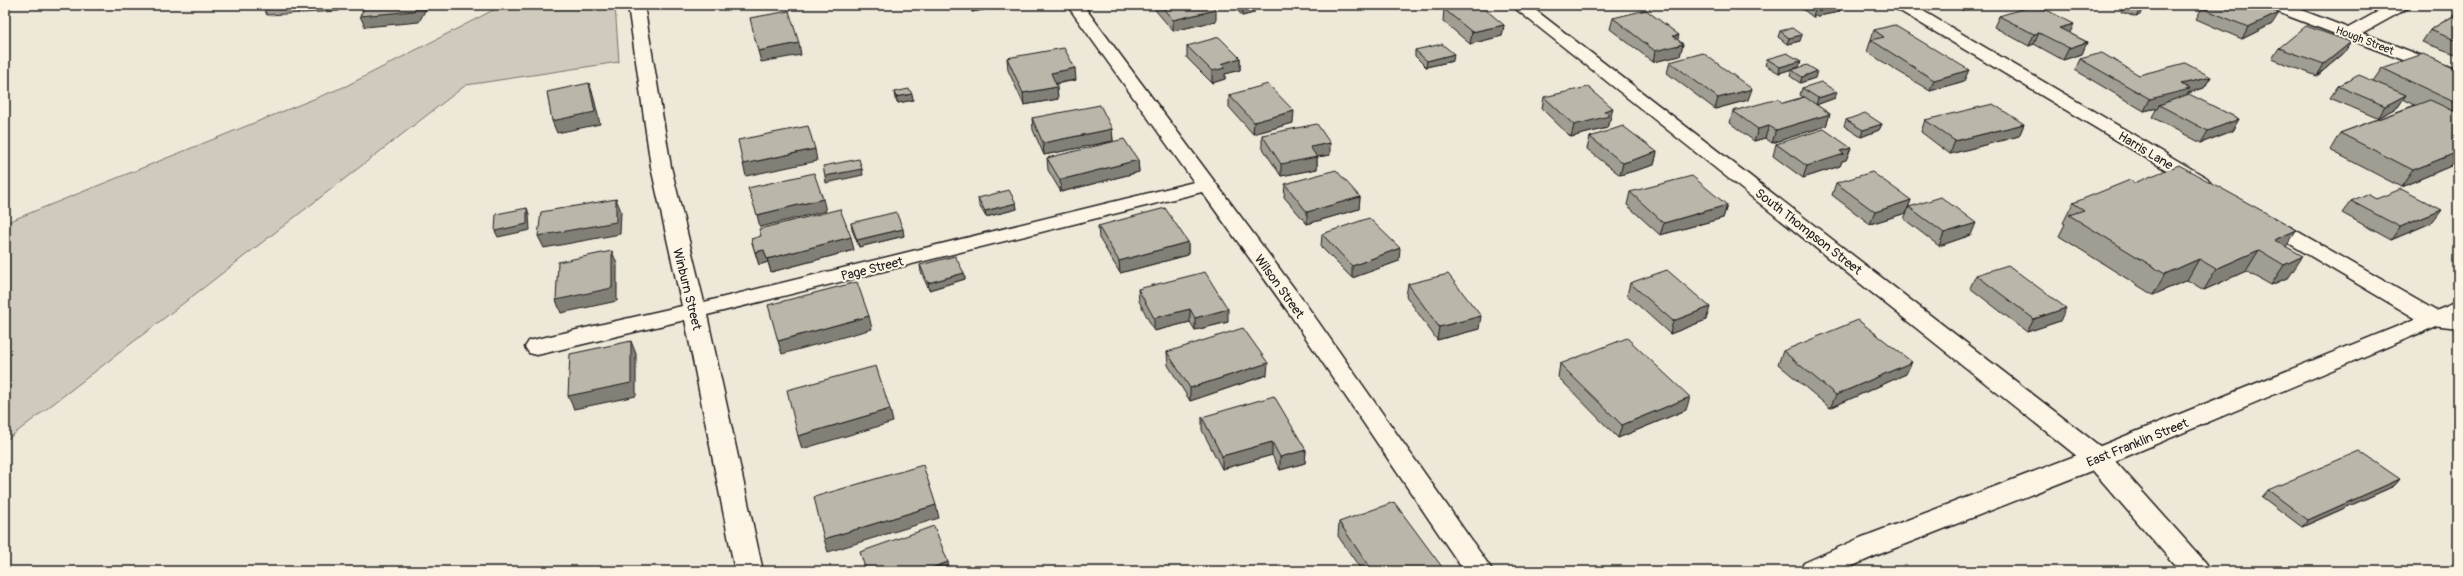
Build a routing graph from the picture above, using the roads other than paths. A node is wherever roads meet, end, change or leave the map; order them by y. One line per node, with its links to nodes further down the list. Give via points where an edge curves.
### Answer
1 (636, 5): 13 (street, Winburn Street, via 661,167)
2 (1075, 5): 9 (street, Wilson Street)
3 (1519, 5): 17 (street, South Thompson Street)
4 (1901, 5): 10 (street, Harris Lane)
5 (2273, 5): 7 (street, Hough Street)
6 (2402, 5): 7 (street)
7 (2349, 34): 8 (street, Hough Street)
8 (2458, 76)
9 (1206, 185): 13 (street, Page Street); 19 (street, Wilson Street, via 1297,308)
10 (2218, 192)
11 (2252, 213): 14 (street)
12 (2458, 309): 14 (street, East Franklin Street)
13 (695, 312): 16 (street, Page Street); 18 (street, Winburn Street)
14 (2433, 319): 15 (street); 17 (street, East Franklin Street)
15 (2458, 321)
16 (537, 347)
17 (2097, 458): 20 (street, East Franklin Street, via 1870,546); 21 (street, South Thompson Street)
18 (749, 571)
19 (1480, 571)
20 (1814, 571)
21 (2196, 571)

